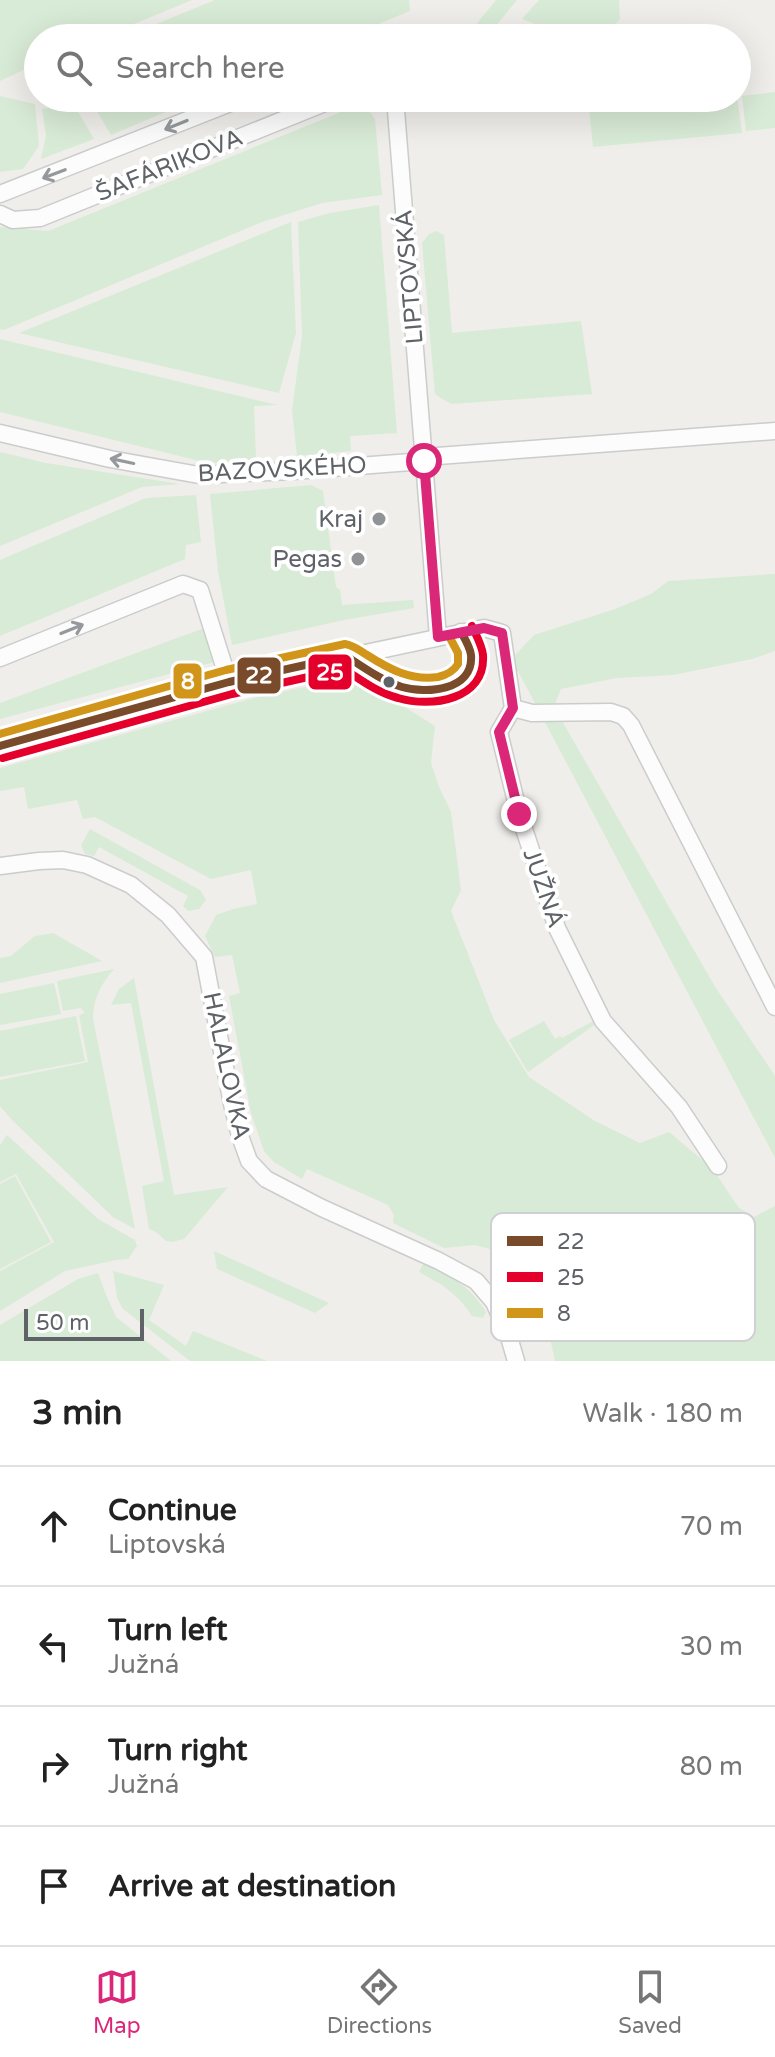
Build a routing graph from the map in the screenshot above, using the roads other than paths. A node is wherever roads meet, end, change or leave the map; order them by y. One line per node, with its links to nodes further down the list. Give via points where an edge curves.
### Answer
1 (208, 112): 4 (street, ŠAFÁRIKOVA, one-way to 4)
2 (302, 112): 5 (street, ŠAFÁRIKOVA, via 40,218 13,220)
3 (395, 112): 8 (street, LIPTOVSKÁ)
4 (0, 194)
5 (0, 214)
6 (775, 431): 8 (street)
7 (0, 433): 8 (street, BAZOVSKÉHO, one-way to 7, via 199,475)
8 (424, 459): 10 (street, LIPTOVSKÁ)
9 (461, 632): 10 (street, JUŽNÁ); 11 (street, via 470,648 470,668 462,680 440,689 425,692 399,686); 14 (street, JUŽNÁ, via 484,628 502,633)
10 (438, 637): 11 (street, JUŽNÁ)
11 (346, 656): 13 (street, JUŽNÁ)
12 (0, 658): 13 (street, one-way to 13, via 183,584 200,590)
13 (229, 682): 15 (street, JUŽNÁ)
14 (513, 708): 17 (street, via 532,713 611,712 631,725); 18 (street, JUŽNÁ, via 499,732 519,814 557,928 603,1021 679,1107)
15 (0, 746)
16 (0, 866): 19 (street, HALALOVKA, via 63,860 87,865 131,885 168,915 204,957 232,1104 249,1161 266,1179 476,1281)
17 (775, 1007)
18 (718, 1166)
19 (491, 1298)
20 (510, 1341): 21 (street, HALALOVKA)
21 (516, 1361)

